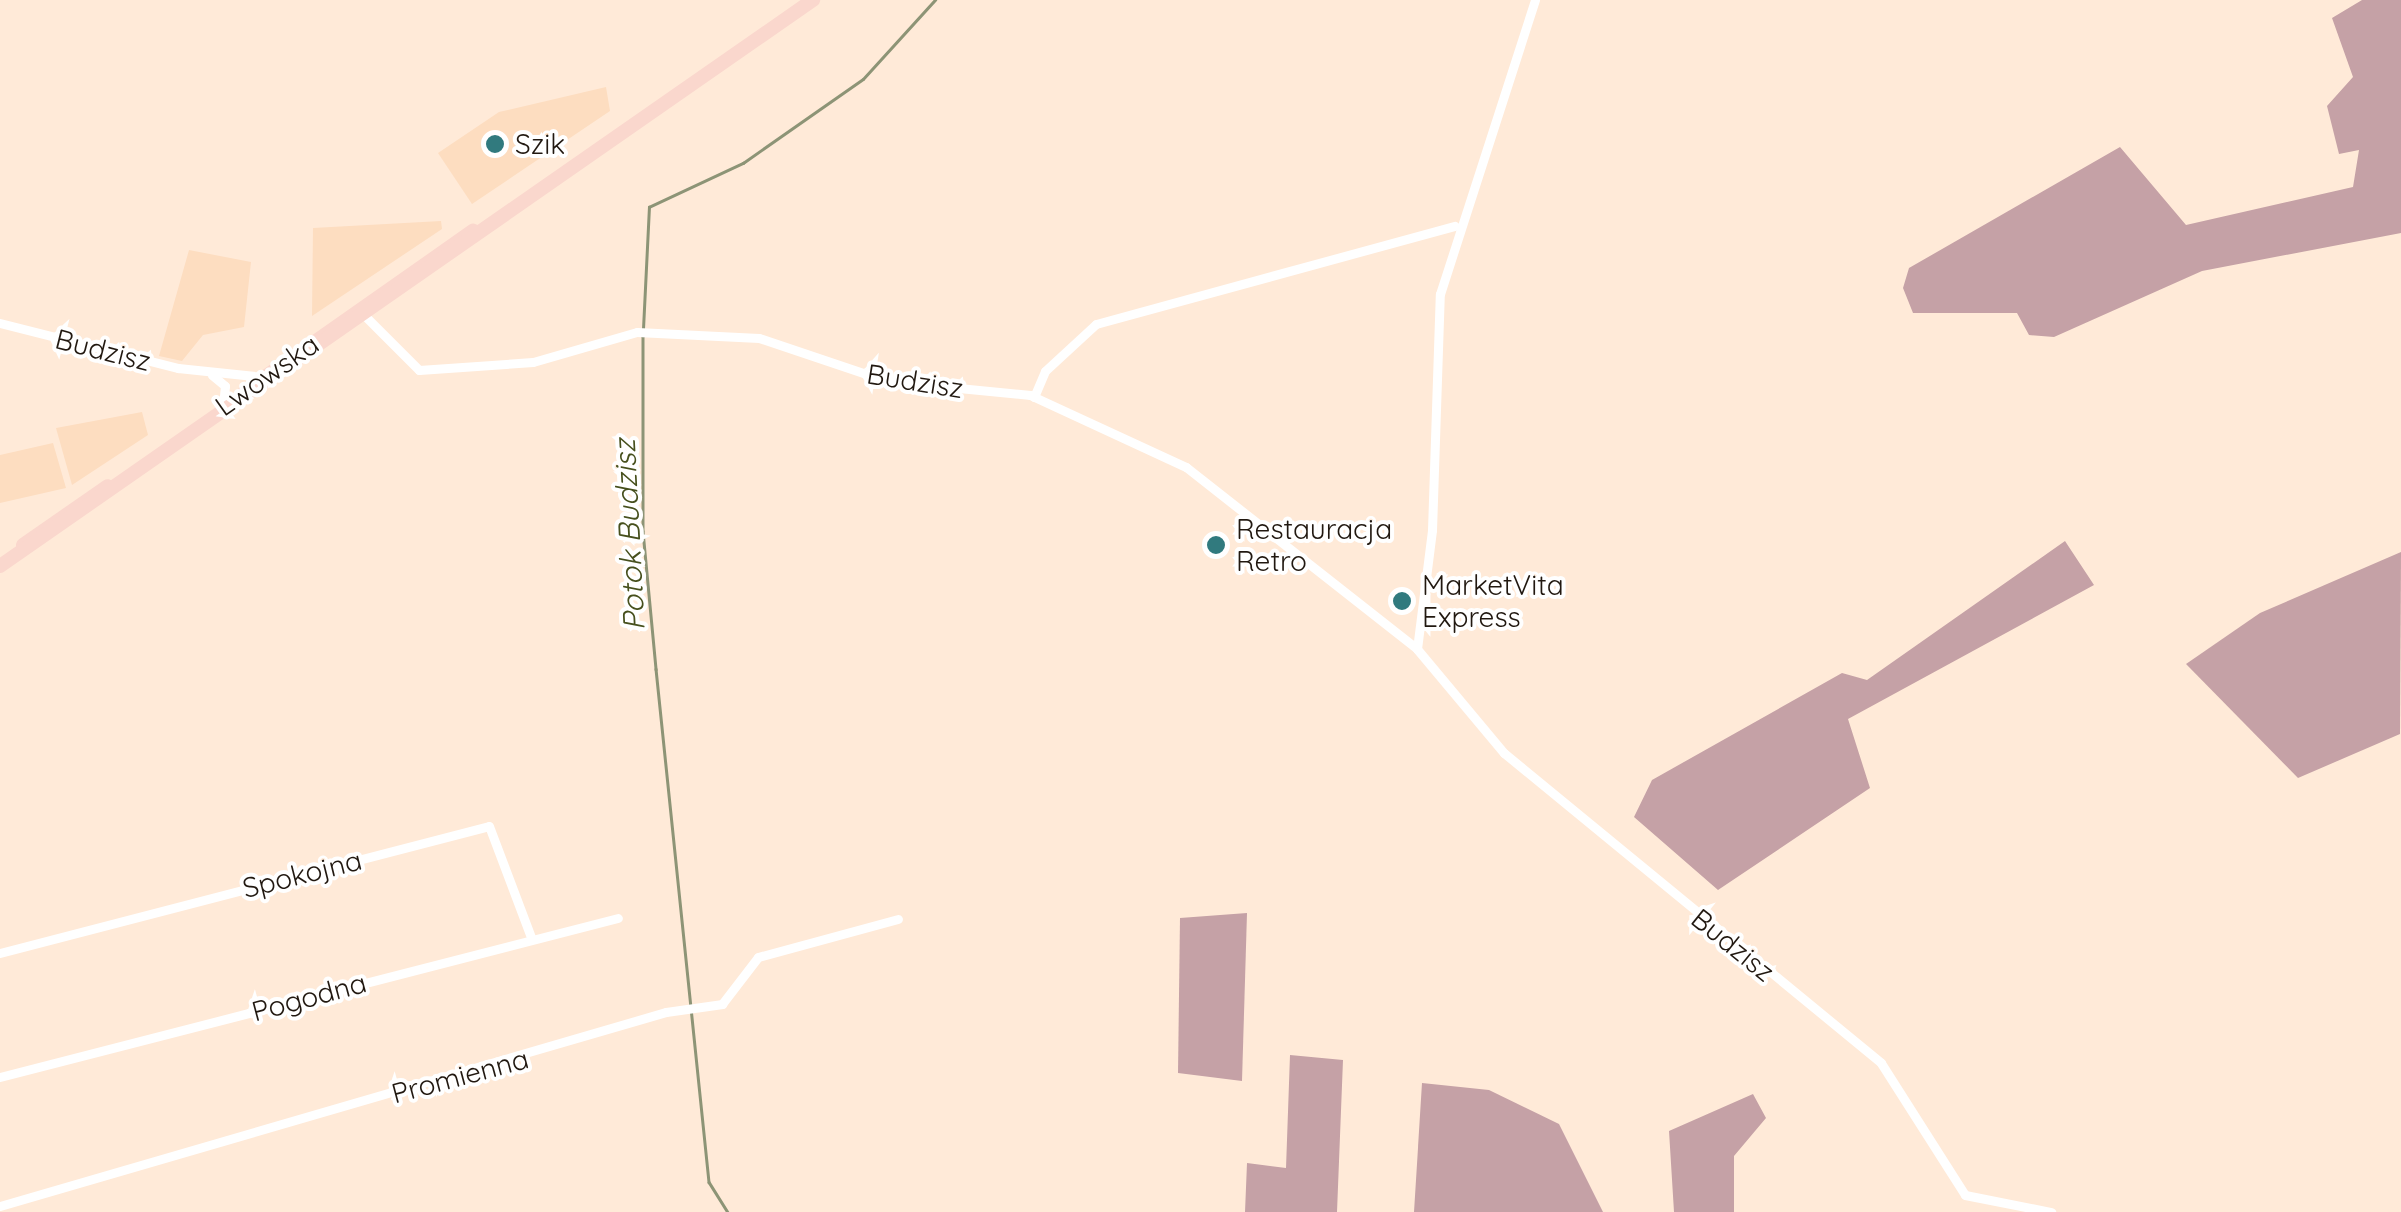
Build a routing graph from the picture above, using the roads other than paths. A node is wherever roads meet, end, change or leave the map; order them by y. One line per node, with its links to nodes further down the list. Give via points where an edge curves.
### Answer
1 (813, 0): 4 (main road, Lwowska)
2 (1535, 0): 3 (street, via 1497,129)
3 (1455, 226): 8 (street, via 1096,324 1044,371); 11 (street, via 1438,318 1432,530)
4 (363, 314): 7 (main road, Lwowska); 8 (street, Budzisz, via 403,364 430,370 533,362 642,331 759,338 887,381); 10 (main road, Lwowska)
5 (0, 323): 6 (street, Budzisz)
6 (210, 373): 7 (street, Budzisz); 9 (street, via 225,386)
7 (266, 376): 9 (main road, Lwowska)
8 (1034, 397): 11 (street, Budzisz, via 1203,478)
9 (223, 406): 10 (main road, Lwowska)
10 (3, 564)
11 (1418, 649): 18 (street, Budzisz, via 1504,752 1881,1063 1965,1195)
12 (618, 918): 14 (street, Pogodna)
13 (898, 919): 17 (street, Promienna, via 770,951 748,964 722,1004)
14 (531, 937): 15 (street, Spokojna, via 489,826); 16 (street, Pogodna)
15 (0, 954)
16 (0, 1077)
17 (0, 1206)
18 (2051, 1212)

